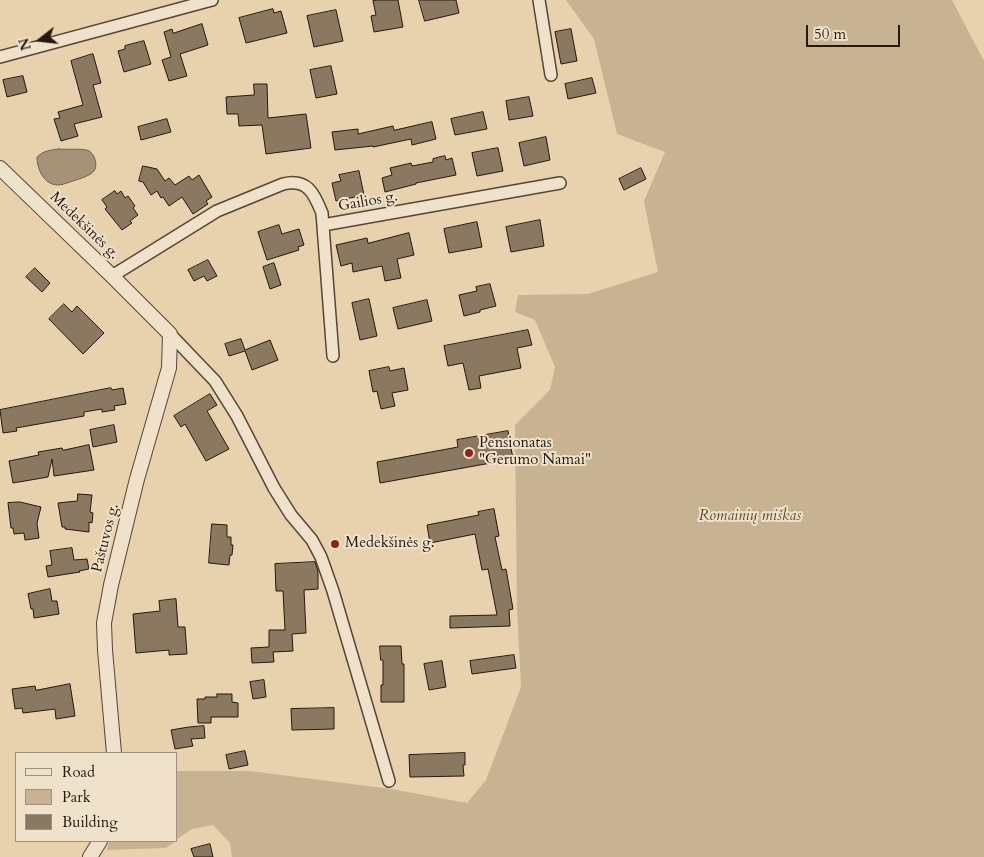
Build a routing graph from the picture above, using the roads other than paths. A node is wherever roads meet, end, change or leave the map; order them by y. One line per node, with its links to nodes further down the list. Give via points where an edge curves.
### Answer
1 (212, 0): 3 (street)
2 (539, 0): 4 (street)
3 (0, 57)
4 (551, 75)
5 (0, 168): 8 (street, Medekšinės g.)
6 (560, 183): 7 (street, Gailios g.)
7 (323, 225): 8 (street, Gailios g., via 322,213 312,192 304,184 293,181 217,211); 10 (street)
8 (112, 276): 9 (street, Medekšinės g.)
9 (170, 334): 11 (street, Paštuvos g., via 169,368 137,479 104,622); 12 (street, Medekšinės g., via 216,381 274,488 321,557)
10 (333, 356)
11 (114, 752)
12 (389, 780)
13 (99, 842): 14 (street)
14 (90, 857)

